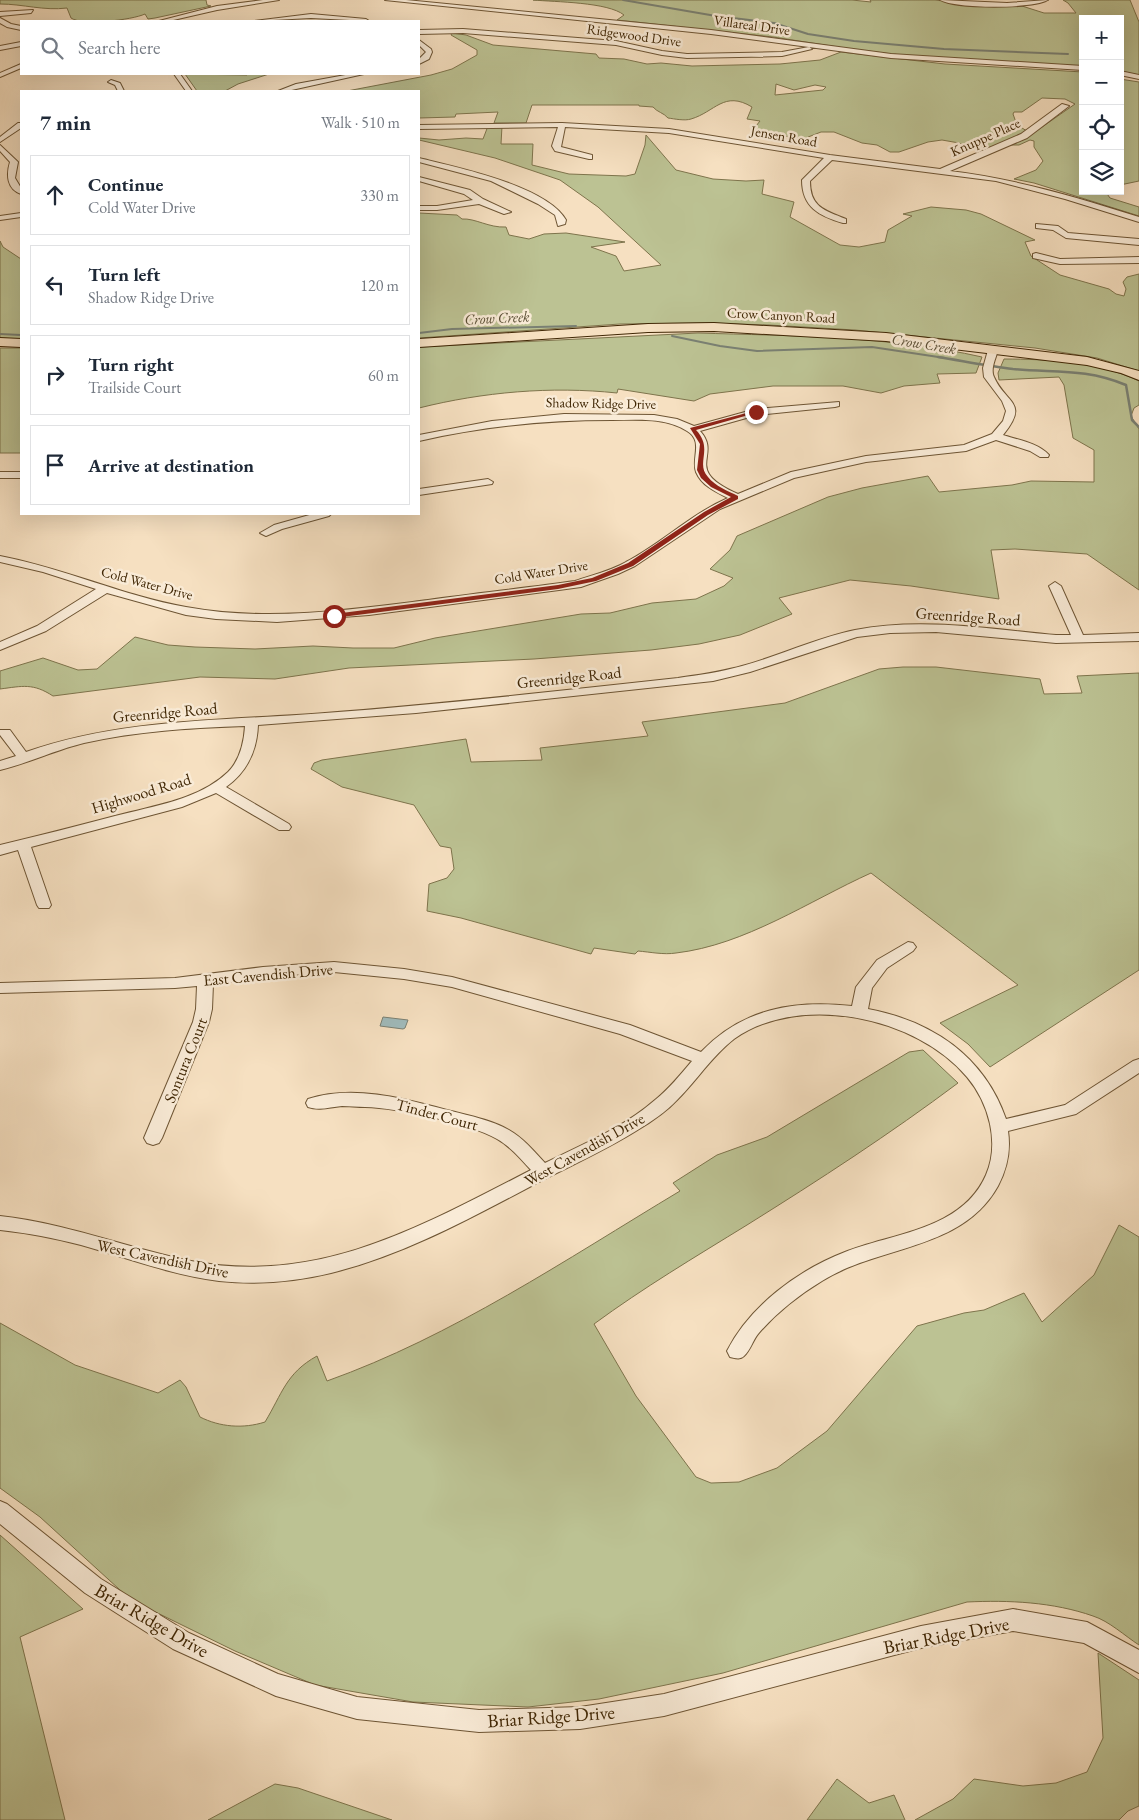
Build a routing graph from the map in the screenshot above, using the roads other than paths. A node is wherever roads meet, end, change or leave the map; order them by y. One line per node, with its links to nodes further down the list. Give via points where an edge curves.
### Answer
1 (276, 0): 5 (street)
2 (388, 0): 18 (street, Villareal Drive, via 758,37)
3 (943, 0): 4 (street, via 992,6)
4 (1045, 0)
5 (240, 2): 9 (street)
6 (31, 11): 7 (street)
7 (0, 14)
8 (0, 20): 12 (street)
9 (166, 20)
10 (268, 20): 11 (street, via 311,16)
11 (355, 20)
12 (9, 26): 13 (street); 14 (street)
13 (0, 28)
14 (20, 28)
15 (420, 32): 18 (street, Ridgewood Drive, via 463,31 606,42 687,56 782,54 801,52)
16 (420, 43): 20 (street, via 430,54)
17 (20, 44): 19 (street)
18 (815, 46): 22 (street, Villareal Drive, via 933,60)
19 (0, 48)
20 (420, 62)
21 (20, 66): 24 (street)
22 (1079, 68)
23 (1124, 74): 27 (street)
24 (0, 75)
25 (178, 75): 30 (street)
26 (354, 75): 31 (street)
27 (1139, 77)
28 (111, 82): 29 (street, via 118,84)
29 (118, 90)
30 (187, 90)
31 (284, 90)
32 (1065, 106): 42 (street, Knuppe Place, via 1024,136)
33 (562, 125): 34 (street, Jensen Road); 38 (street, via 558,149); 39 (street, Jensen Road, via 669,131)
34 (420, 127)
35 (19, 128): 36 (street)
36 (0, 140)
37 (0, 147): 45 (street, via 14,162 11,181)
38 (589, 157)
39 (830, 157): 42 (street, Jensen Road); 51 (street, via 806,180 808,200 814,208)
40 (420, 160): 41 (street)
41 (442, 166): 43 (street); 53 (street, via 494,179 515,188 558,214)
42 (940, 172): 52 (street, Jensen Road, via 1013,183)
43 (420, 175)
44 (420, 179): 46 (street, via 467,192)
45 (20, 191)
46 (480, 201): 47 (street); 48 (street)
47 (420, 208)
48 (507, 212)
49 (20, 215): 50 (street)
50 (0, 218)
51 (843, 220)
52 (1139, 220)
53 (561, 224)
54 (1039, 226): 55 (street, via 1061,230 1066,235)
55 (1139, 242)
56 (1036, 256): 57 (street, via 1059,261)
57 (1139, 260)
58 (0, 342): 59 (main road)
59 (20, 343)
60 (420, 343): 61 (main road, Crow Canyon Road, via 696,326 851,334)
61 (993, 350): 62 (main road, Crow Canyon Road, via 1102,364); 65 (street, via 989,378 1007,401 1010,411 1008,422)
62 (1139, 376)
63 (834, 404): 64 (street, via 756,412)
64 (692, 430): 66 (street, Shadow Ridge Drive, via 673,421 649,417 564,416 478,424); 72 (street, via 703,444 700,470 704,478)
65 (996, 436): 67 (street); 72 (street, Cold Water Drive, via 950,451 837,464 791,475)
66 (420, 438)
67 (1044, 455)
68 (20, 475): 69 (street)
69 (0, 476)
70 (488, 482): 71 (street)
71 (420, 492)
72 (736, 498): 77 (street, Cold Water Drive, via 706,513 630,564 594,579 558,587 334,616 257,618 187,611)
73 (320, 515): 74 (street)
74 (266, 533)
75 (0, 559): 77 (street, Cold Water Drive, via 46,569)
76 (1055, 586): 79 (street)
77 (105, 588): 80 (street, via 64,616)
78 (1139, 637): 79 (street, Greenridge Road)
79 (1079, 639): 81 (street, Greenridge Road, via 936,628 890,629 855,634 713,677)
80 (0, 646)
81 (252, 723): 83 (street, Greenridge Road, via 134,730 75,741); 85 (street, Highwood Road, via 250,748 246,756 234,774)
82 (5, 733): 83 (street)
83 (24, 758): 84 (street, Greenridge Road)
84 (0, 766)
85 (215, 787): 86 (street); 87 (street, Highwood Road, via 180,803)
86 (284, 826)
87 (23, 844): 88 (street, Highwood Road); 89 (street)
88 (0, 850)
89 (44, 905)
90 (908, 947): 93 (street, via 882,964 864,987)
91 (205, 979): 92 (street, East Cavendish Drive); 94 (street, East Cavendish Drive, via 334,968 432,978 624,1030); 98 (street, Sontura Court, via 201,1022)
92 (0, 988)
93 (859, 1014): 94 (street, West Cavendish Drive, via 804,1010 759,1020 731,1034); 97 (street, West Cavendish Drive, via 893,1021 921,1032 955,1055 989,1094)
94 (703, 1059): 99 (street, West Cavendish Drive, via 668,1098 641,1120)
95 (1139, 1065): 97 (street, via 1070,1110)
96 (314, 1103): 99 (street, Tinder Court, via 380,1100 482,1125 520,1147)
97 (1000, 1127): 101 (street, West Cavendish Drive, via 1002,1148 998,1170 972,1206 957,1219 926,1234 836,1264 751,1327)
98 (153, 1138)
99 (543, 1172): 100 (street, West Cavendish Drive, via 391,1248 352,1261 294,1272 218,1273 50,1231)
100 (0, 1223)
101 (736, 1352)
102 (0, 1511): 103 (street, Briar Ridge Drive, via 93,1586 181,1641 276,1685 357,1708 479,1721 580,1718 664,1705 921,1637 1013,1620 1087,1633)
103 (1139, 1662)

